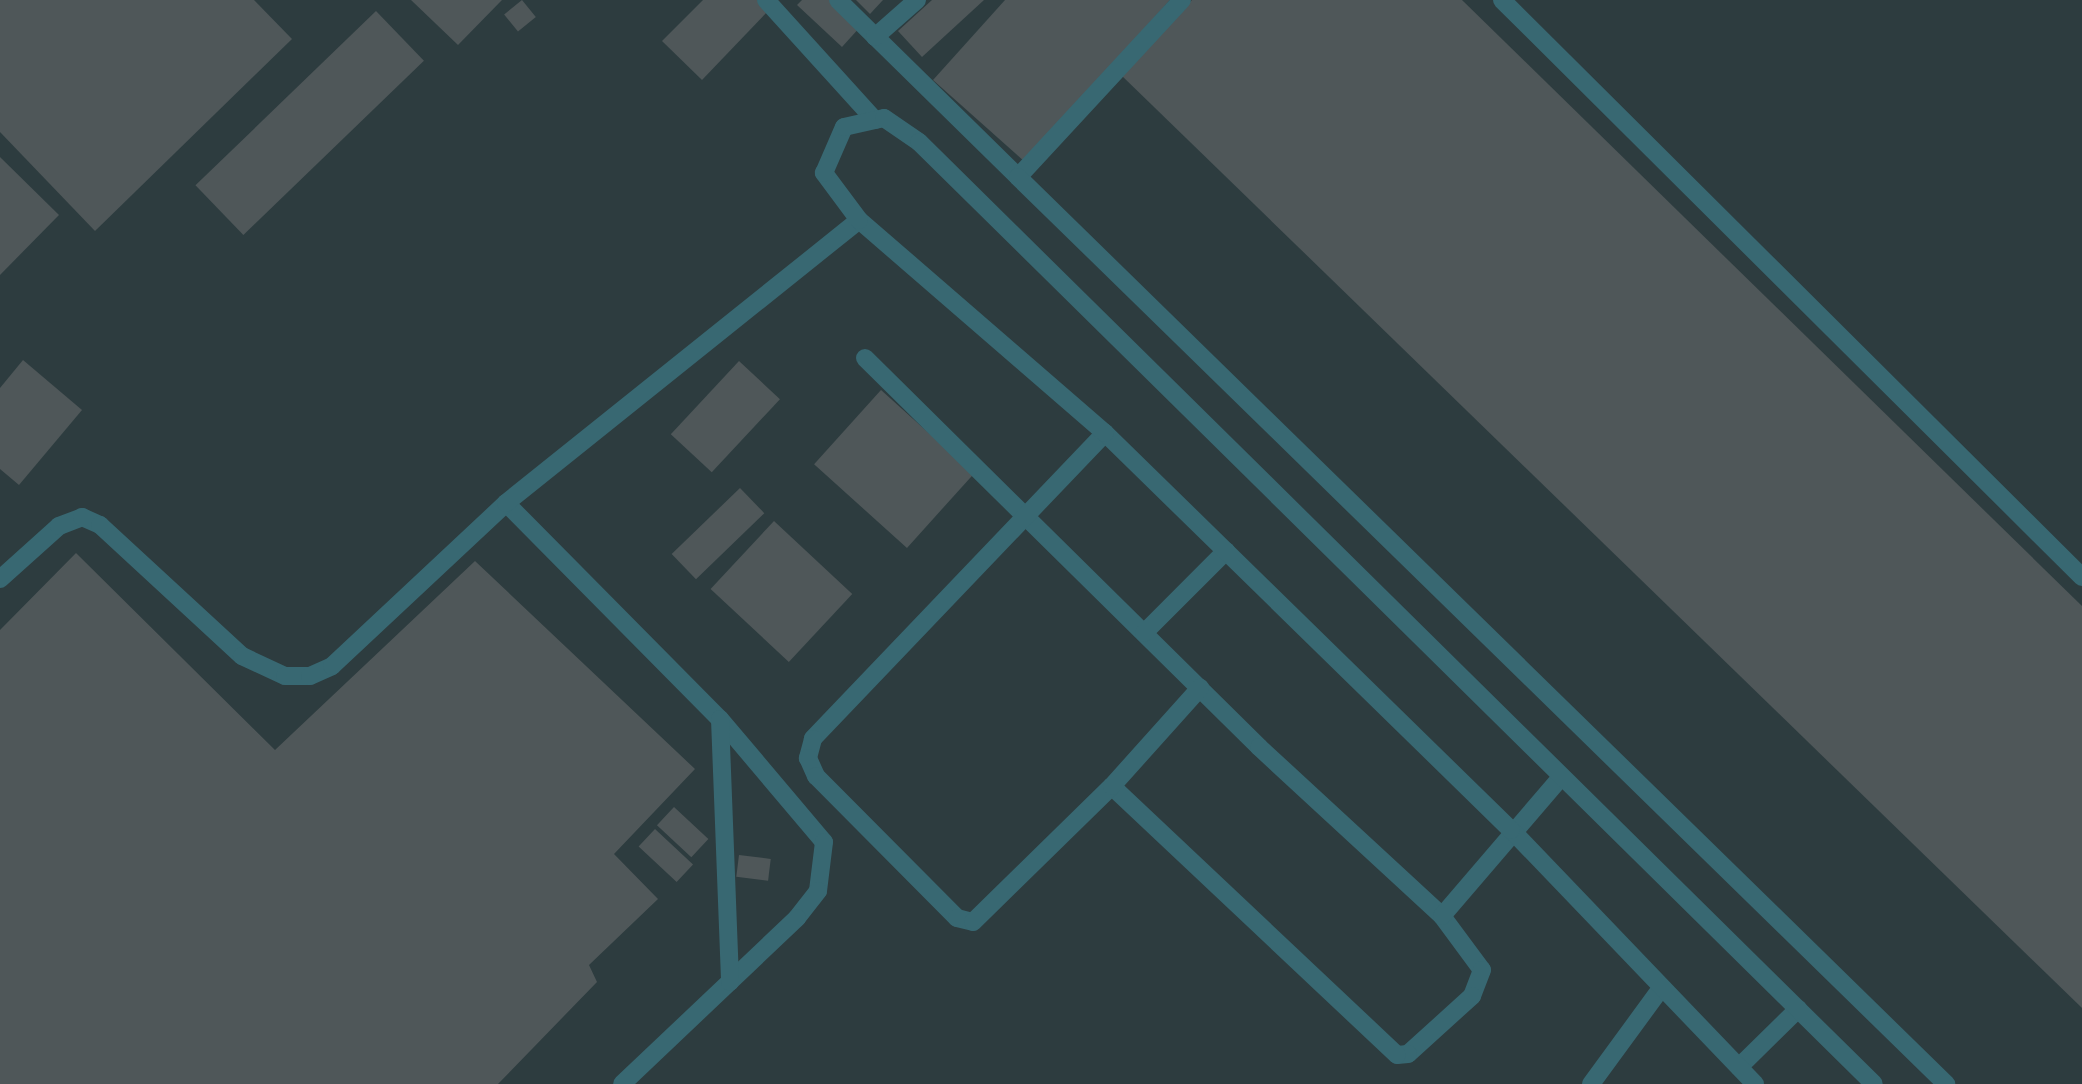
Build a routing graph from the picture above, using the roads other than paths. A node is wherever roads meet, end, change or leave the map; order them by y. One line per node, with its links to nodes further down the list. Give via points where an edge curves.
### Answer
1 (766, 0): 8 (lane)
2 (775, 0): 8 (lane)
3 (838, 0): 7 (lane)
4 (917, 0): 7 (lane)
5 (1182, 0): 9 (lane)
6 (1502, 0): 16 (lane)
7 (875, 37): 9 (lane)
8 (880, 119): 10 (lane, via 844,127 824,173); 21 (lane, via 919,142)
9 (1018, 177): 33 (lane)
10 (859, 220): 12 (lane); 13 (lane)
11 (865, 358): 14 (lane)
12 (1105, 432): 14 (lane); 15 (lane)
13 (506, 503): 17 (lane, via 332,666 310,676 285,676 242,656 100,526 82,517 59,526); 20 (lane)
14 (1026, 516): 18 (lane); 22 (lane, via 813,739 808,758 816,776 964,923 973,922)
15 (1226, 551): 18 (lane); 23 (lane)
16 (2082, 577)
17 (0, 579)
18 (1144, 633): 19 (lane)
19 (1200, 688): 22 (lane); 24 (lane)
20 (720, 719): 25 (lane); 25 (lane, via 824,842 818,891)
21 (1561, 777): 23 (lane); 27 (lane)
22 (1112, 786): 24 (lane, via 1397,1055 1408,1054 1472,996 1482,970)
23 (1511, 830): 24 (lane); 26 (lane)
24 (1441, 916)
25 (730, 982): 29 (lane)
26 (1662, 987): 28 (lane); 30 (lane)
27 (1798, 1009): 28 (lane); 32 (lane)
28 (1739, 1067): 31 (lane)
29 (622, 1084)
30 (1591, 1084)
31 (1755, 1084)
32 (1874, 1084)
33 (1946, 1084)

